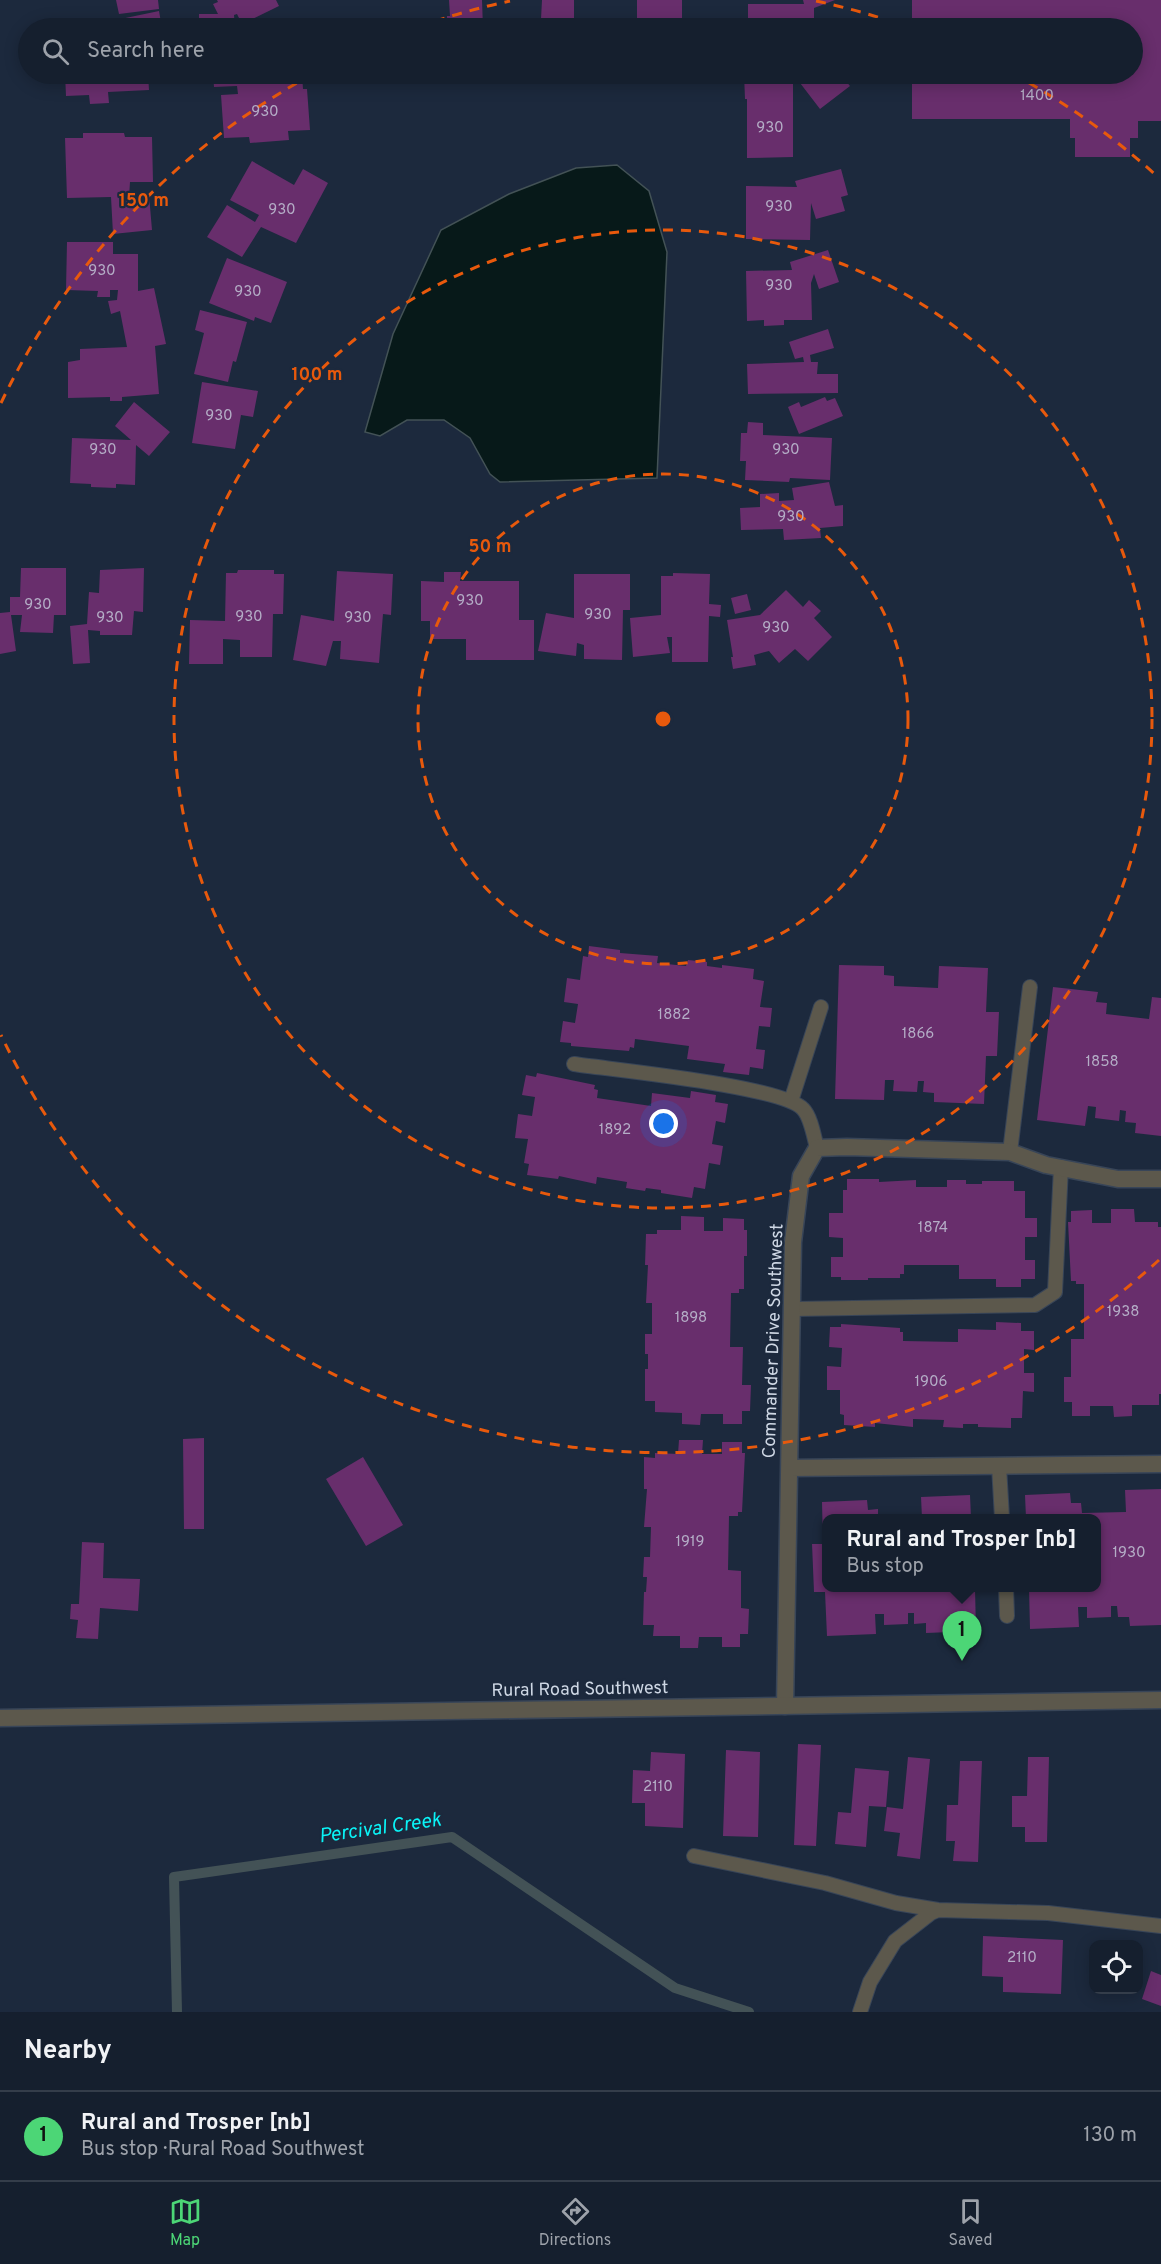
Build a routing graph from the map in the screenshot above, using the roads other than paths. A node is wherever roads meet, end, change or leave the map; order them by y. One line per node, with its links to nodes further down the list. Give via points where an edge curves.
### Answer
1 (1030, 987): 6 (lane)
2 (821, 1007): 4 (lane)
3 (574, 1064): 4 (lane, via 744,1088)
4 (791, 1101): 5 (lane, via 805,1110)
5 (817, 1148): 6 (street); 9 (street, Commander Drive Southwest, via 801,1176 793,1242)
6 (1010, 1152): 7 (street)
7 (1061, 1167): 8 (street, via 1118,1179); 9 (lane, via 1055,1292 1035,1305)
8 (1161, 1179)
9 (793, 1309): 12 (street, Commander Drive Southwest)
10 (1161, 1464): 11 (street)
11 (999, 1466): 12 (street); 13 (lane)
12 (790, 1468): 17 (street, Commander Drive Southwest)
13 (1002, 1514)
14 (1006, 1592): 15 (lane)
15 (1007, 1616)
16 (1161, 1700): 17 (street, Rural Road Southwest)
17 (785, 1706): 18 (street, Rural Road Southwest)
18 (0, 1718)
19 (694, 1856): 20 (lane)
20 (938, 1910): 21 (lane, via 1048,1913); 22 (lane, via 895,1941 870,1982)
21 (1161, 1926)
22 (860, 2012)

